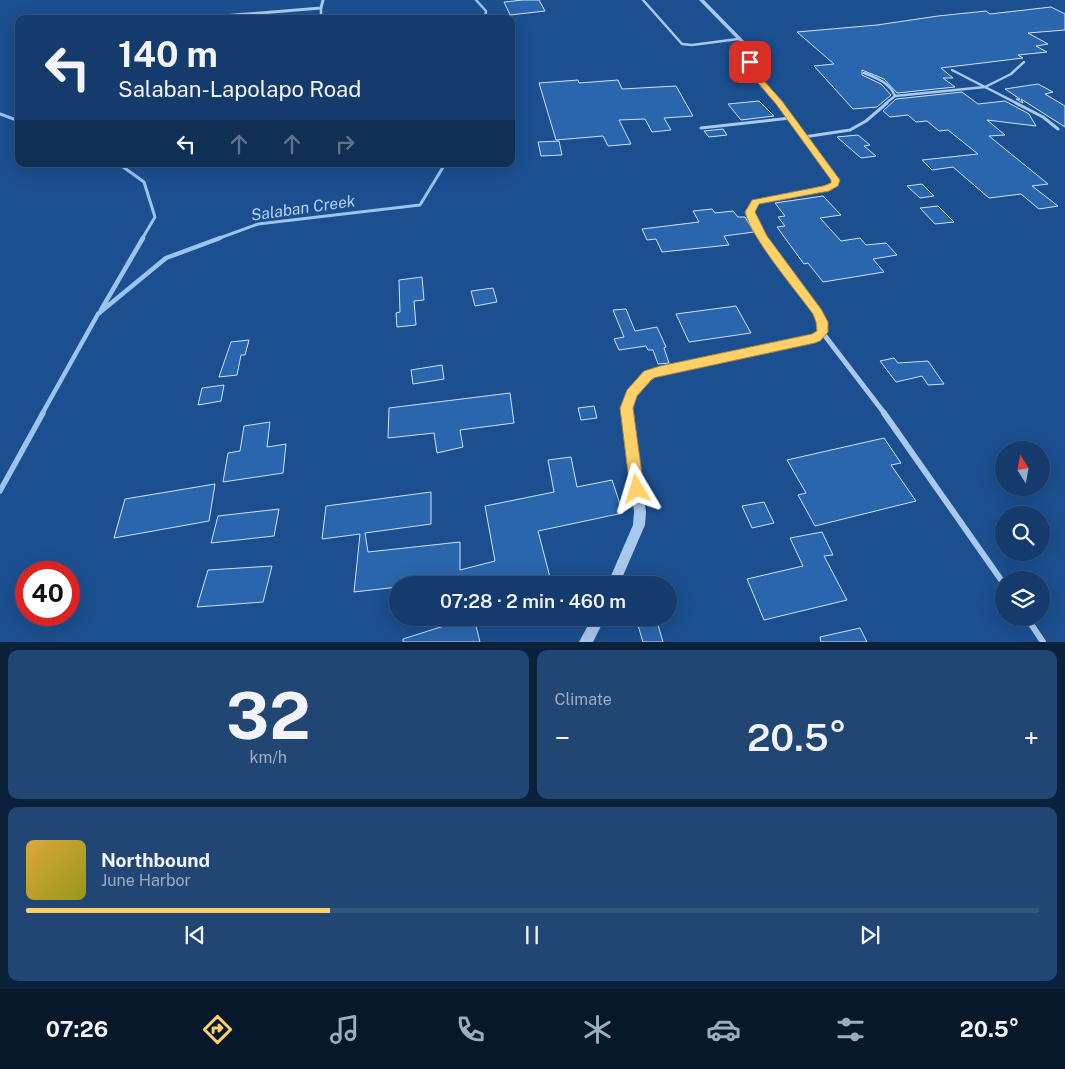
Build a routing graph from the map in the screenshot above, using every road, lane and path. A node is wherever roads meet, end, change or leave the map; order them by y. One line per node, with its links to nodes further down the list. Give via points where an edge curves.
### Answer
1 (323, 0): 4 (street)
2 (643, 0): 7 (lane, via 682,44)
3 (702, 0): 7 (street)
4 (321, 8): 5 (street); 6 (lane)
5 (235, 15)
6 (321, 15)
7 (738, 39): 13 (street, via 748,52 754,75)
8 (1024, 62): 11 (lane, via 1016,72)
9 (952, 70): 11 (lane)
10 (864, 73): 12 (lane, via 879,79 893,90)
11 (985, 87): 12 (lane); 15 (lane, via 1043,117)
12 (895, 96): 16 (lane, via 850,130)
13 (790, 118): 14 (lane); 16 (street)
14 (701, 128)
15 (1058, 129)
16 (804, 137): 17 (street, via 834,175 835,184 826,189 756,202 750,212 763,238 817,312)
17 (822, 332): 18 (street, via 898,432); 19 (street, via 815,338 660,371 638,384 627,408 639,525)
18 (995, 571)
19 (617, 576)
20 (594, 626): 22 (street)
21 (1032, 626): 23 (street)
22 (585, 642)
23 (1043, 642)

